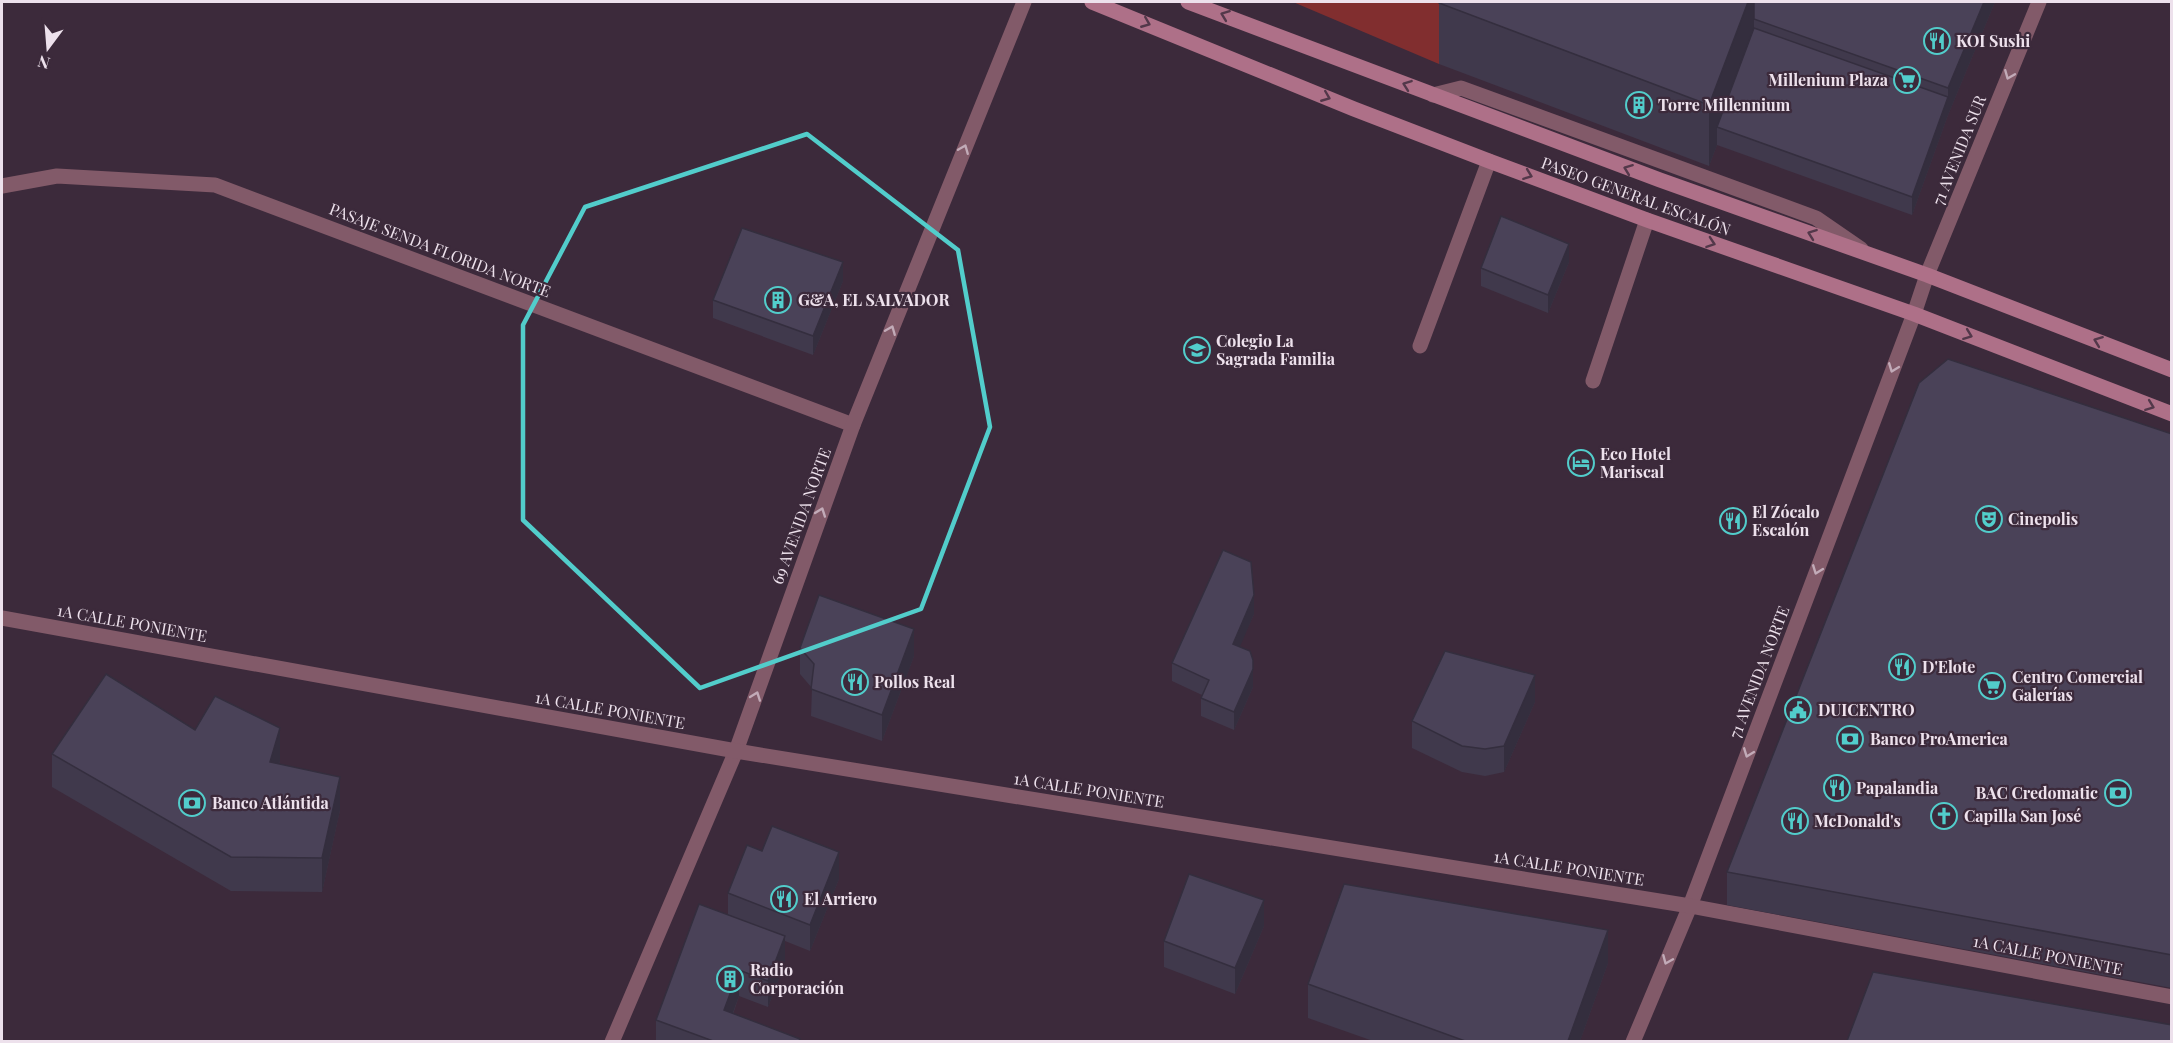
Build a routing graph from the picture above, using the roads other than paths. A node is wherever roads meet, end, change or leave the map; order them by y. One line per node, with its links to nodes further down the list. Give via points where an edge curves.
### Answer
1 (1024, 2): 14 (street, 69 AVENIDA NORTE, one-way to 1)
2 (1092, 2): 5 (main road, PASEO GENERAL ESCALÓN, one-way to 5)
3 (1188, 2): 8 (main road, PASEO GENERAL ESCALÓN, one-way to 3, via 1659,180)
4 (2039, 2): 8 (street, 71 AVENIDA SUR, one-way to 8)
5 (1489, 160): 7 (main road, PASEO GENERAL ESCALÓN, one-way to 7); 10 (street)
6 (2, 186): 14 (street, PASAJE SENDA FLORIDA NORTE, via 57,176 215,185)
7 (1647, 220): 9 (main road, PASEO GENERAL ESCALÓN, one-way to 9); 12 (street)
8 (1926, 275): 9 (street, 71 AVENIDA SUR); 11 (main road, PASEO GENERAL ESCALÓN, one-way to 8)
9 (1914, 314): 13 (main road, PASEO GENERAL ESCALÓN, one-way to 13); 17 (street, 71 AVENIDA NORTE, one-way to 17)
10 (1420, 346)
11 (2172, 370)
12 (1593, 381)
13 (2172, 414)
14 (853, 425): 16 (street, 69 AVENIDA NORTE, one-way to 14)
15 (2, 618): 16 (street, 1A CALLE PONIENTE)
16 (736, 751): 17 (street, 1A CALLE PONIENTE); 19 (street, 69 AVENIDA NORTE)
17 (1690, 906): 18 (street, 1A CALLE PONIENTE); 20 (street, 71 AVENIDA NORTE, one-way to 20)
18 (2172, 997)
19 (612, 1041)
20 (1633, 1041)

